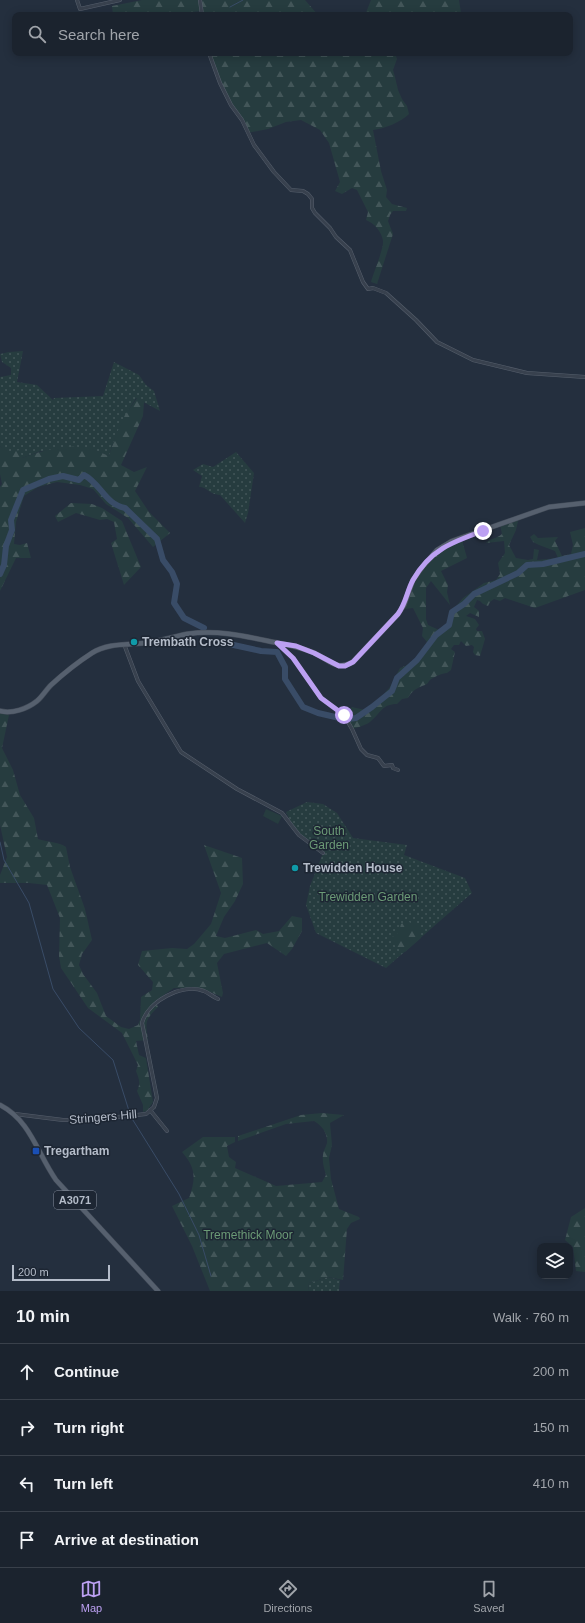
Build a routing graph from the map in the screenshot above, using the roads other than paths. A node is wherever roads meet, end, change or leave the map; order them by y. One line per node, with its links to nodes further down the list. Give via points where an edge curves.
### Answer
1 (77, 0): 2 (street, via 80,9)
2 (120, 0)
3 (200, 0): 4 (street)
4 (202, 12)
5 (210, 56): 6 (street, via 220,83 254,145 291,190 303,191 312,199 312,208 350,250 368,289 374,288 386,293 437,342 473,360 527,373)
6 (585, 377)
7 (585, 503): 8 (main road, via 537,510 437,550 413,580 404,606 398,614 353,662 345,666 339,666 296,646)
8 (277, 643): 9 (main road, via 237,634 206,632 145,643); 11 (street, via 293,658 321,698 344,715 361,749 368,755 378,758 384,766 392,765)
9 (124, 644): 10 (main road, via 102,648 92,653 27,708); 12 (street, via 138,681 181,752 237,789 282,813 299,835)
10 (0, 711)
11 (398, 770)
12 (323, 853)
13 (218, 999): 15 (street, Stringers Hill, via 204,991 180,990 172,993 144,1015 142,1023 157,1098)
14 (0, 1105): 16 (main road, A3071)
15 (150, 1110): 16 (street, Stringers Hill, via 146,1114 93,1120 63,1120); 17 (street)
16 (15, 1114): 18 (main road, A3071, via 26,1127 56,1180)
17 (167, 1131)
18 (158, 1291)

